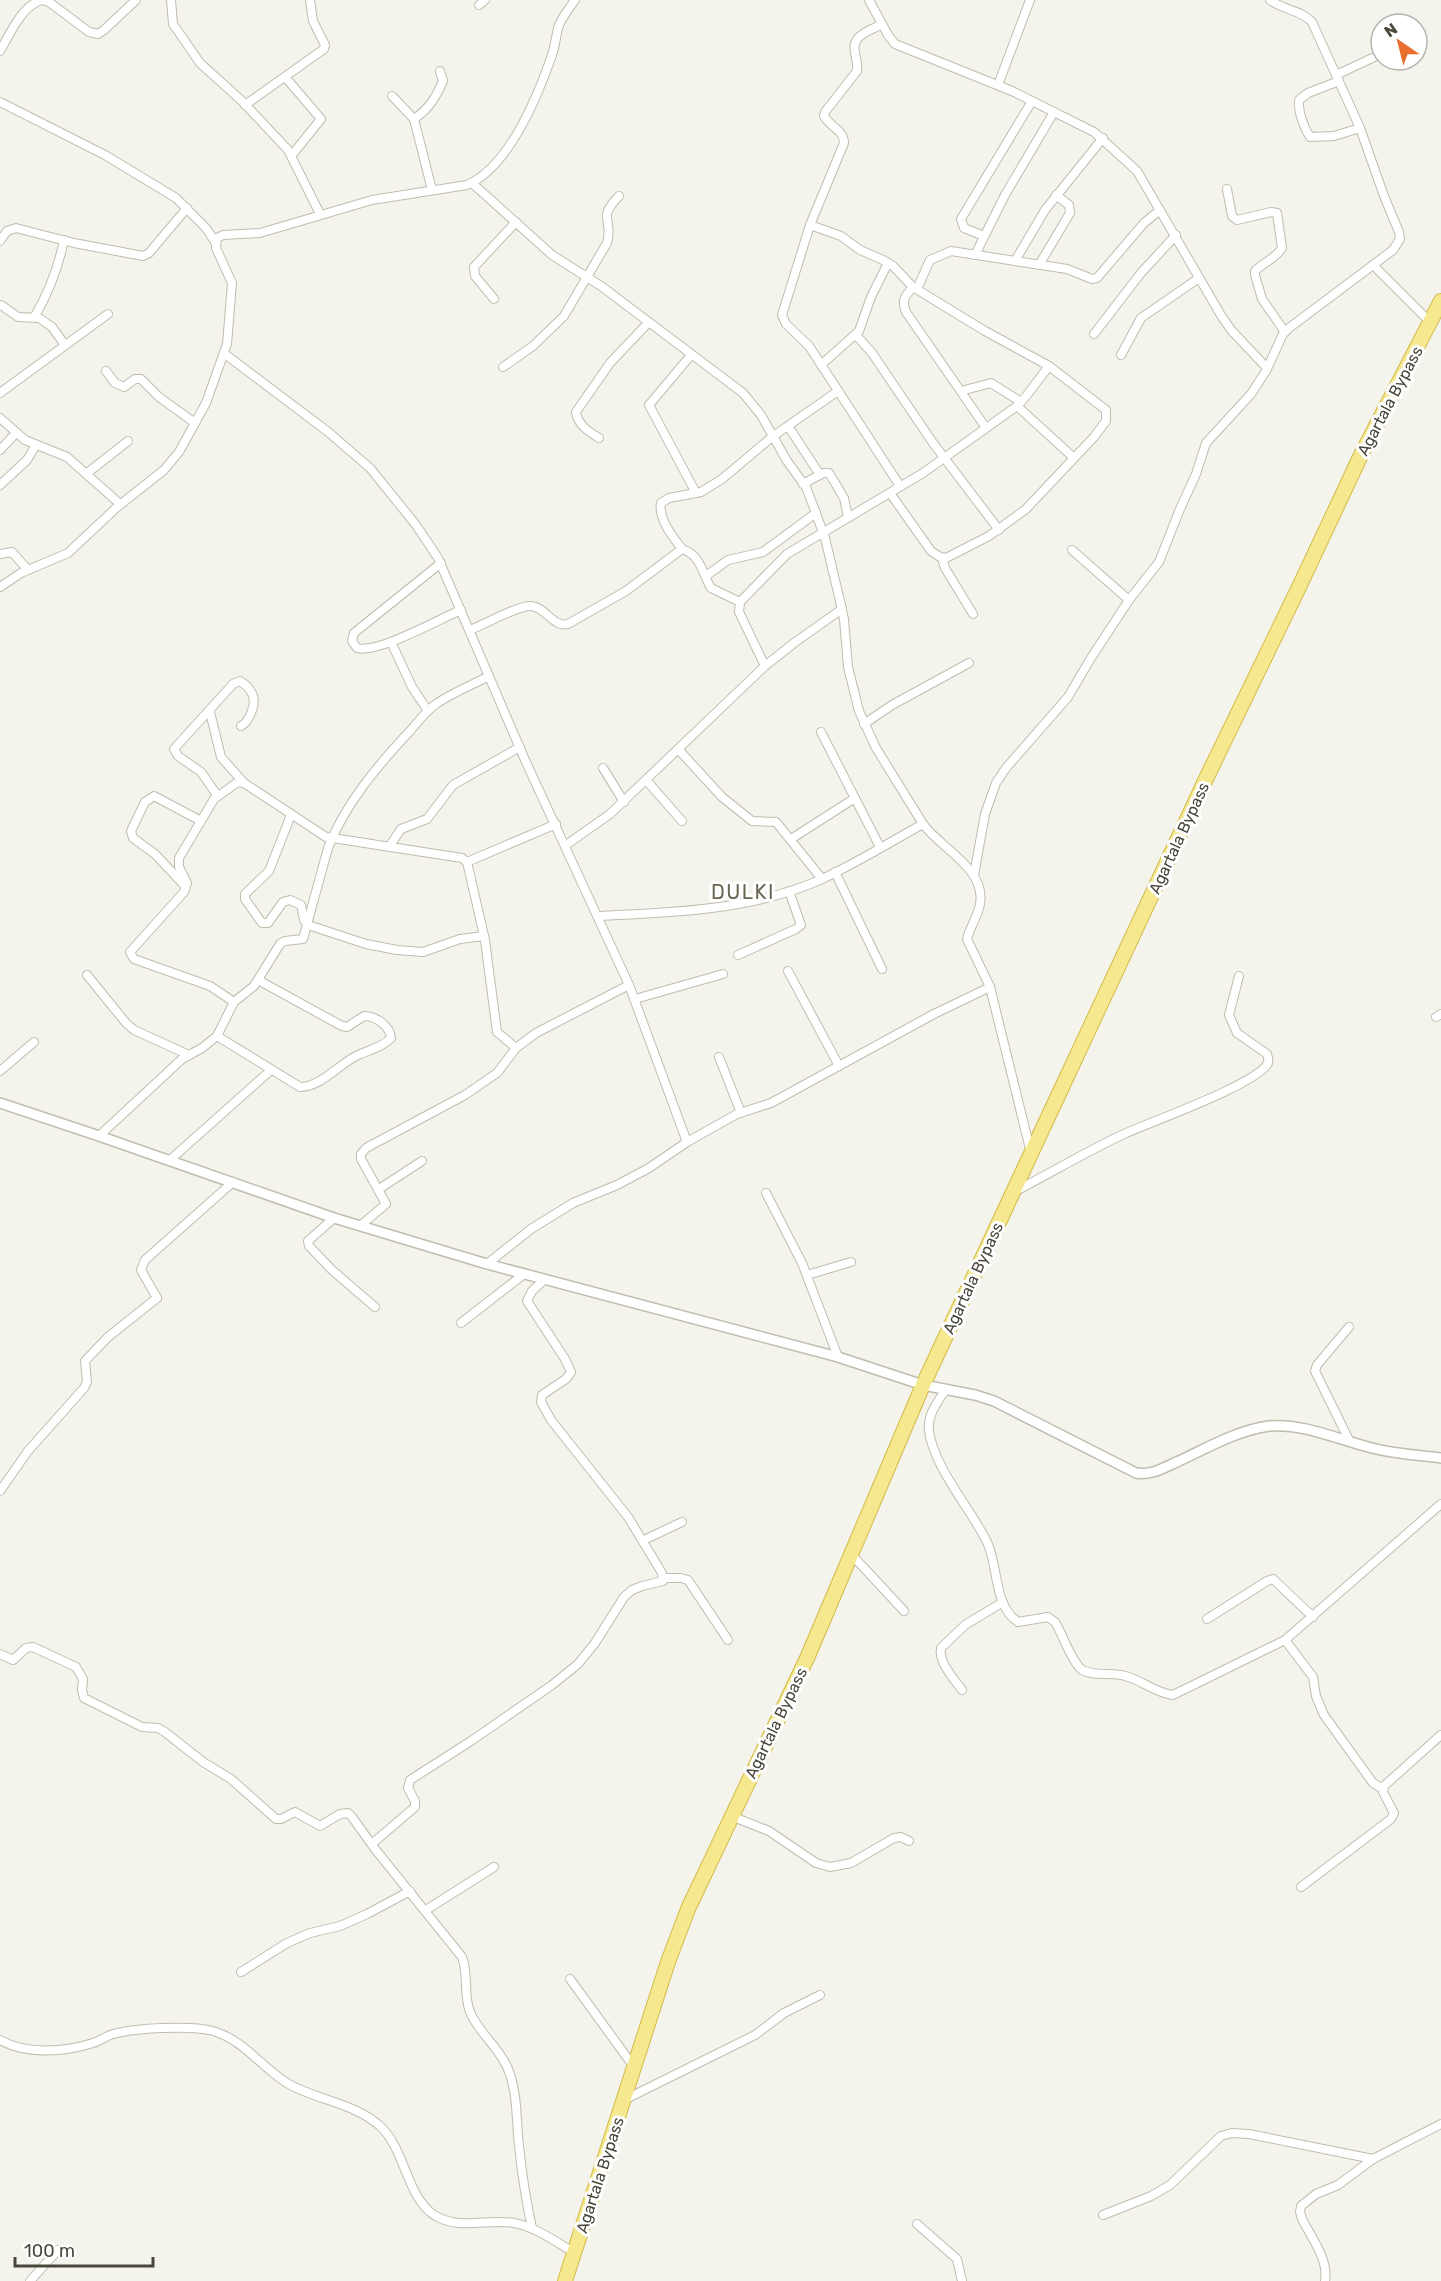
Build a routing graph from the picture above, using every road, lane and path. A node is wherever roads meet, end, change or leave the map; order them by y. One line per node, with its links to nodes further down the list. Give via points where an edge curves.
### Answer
1 (42, 0): 2 (street, via 98,34); 10 (street, via 22,16)
2 (136, 0)
3 (171, 0): 19 (street, via 173,24 200,63)
4 (310, 0): 13 (street, via 324,49)
5 (575, 0): 25 (street, via 558,26 552,55 525,117 498,161)
6 (869, 0): 9 (street)
7 (1030, 0): 15 (street)
8 (1270, 0): 14 (street, via 1306,15)
9 (882, 24): 15 (street, via 895,44); 34 (street, via 854,41 858,67 825,112 844,143)
10 (0, 51)
11 (1369, 61): 14 (street)
12 (440, 71): 21 (street, via 443,81 429,108)
13 (286, 78): 19 (street); 24 (street, via 321,119)
14 (1338, 78): 22 (street); 22 (street, via 1299,100 1306,130 1310,137 1327,137)
15 (998, 85): 17 (street)
16 (392, 96): 21 (street)
17 (1032, 101): 20 (street); 36 (street, via 961,219 964,228)
18 (0, 102): 30 (street, via 105,155)
19 (245, 105): 24 (street)
20 (1054, 112): 23 (street); 36 (street)
21 (414, 118): 27 (street)
22 (1360, 129): 44 (street, via 1400,239)
23 (1103, 138): 28 (street); 31 (street, via 1137,171)
24 (292, 155): 32 (street)
25 (472, 183): 27 (street); 33 (street)
26 (1227, 189): 56 (street, via 1232,216 1237,220 1277,213 1282,248 1255,275 1262,299)
27 (432, 190): 32 (street)
28 (1056, 195): 41 (street); 43 (street, via 1069,205 1070,213)
29 (619, 196): 45 (street, via 608,207 607,243)
30 (188, 208): 37 (street, via 143,256); 39 (street)
31 (1160, 210): 35 (street); 43 (street, via 1097,278)
32 (320, 214): 39 (street, via 260,233 220,236)
33 (516, 222): 45 (street, via 552,255); 49 (street, via 474,267 475,276)
34 (810, 225): 42 (street, via 847,238 860,250); 63 (street, via 782,315)
35 (1176, 235): 46 (street); 57 (street)
36 (984, 236): 40 (street)
37 (64, 240): 38 (street, via 16,228 7,231); 53 (street, via 49,293)
38 (0, 241)
39 (215, 242): 60 (street, via 232,283)
40 (975, 255): 41 (street); 47 (street, via 951,251 933,258)
41 (1015, 261): 43 (street)
42 (888, 263): 47 (street); 58 (street)
43 (1040, 265)
44 (1373, 265): 55 (street); 56 (street)
45 (588, 278): 54 (street); 65 (street, via 564,316 533,346)
46 (1199, 278): 62 (street, via 1141,318); 66 (street, via 1232,332)
47 (915, 288): 64 (street); 69 (street, via 904,297 906,312)
48 (0, 296): 51 (street)
49 (494, 299)
50 (1441, 301): 55 (highway, Agartala Bypass)
51 (1, 306): 53 (street, via 18,317)
52 (108, 314): 59 (street)
53 (35, 316): 59 (street, via 52,327)
54 (648, 322): 61 (street); 78 (street, via 610,363 576,412 586,430)
55 (1431, 323): 169 (highway, Agartala Bypass, via 1361,455)
56 (1285, 332): 66 (street)
57 (1094, 334)
58 (856, 335): 63 (street); 82 (street)
59 (65, 345): 70 (street)
60 (225, 354): 73 (street); 100 (street, via 370,468)
61 (691, 355): 77 (street, via 743,393); 89 (street, via 649,405)
62 (1121, 355)
63 (821, 365): 68 (street)
64 (1049, 366): 71 (street); 83 (street, via 1106,410 1106,422)
65 (502, 367)
66 (1267, 368): 104 (street, via 1251,394 1209,438 1160,562)
67 (106, 371): 73 (street, via 124,387 135,379 141,380)
68 (838, 391): 74 (street); 88 (street)
69 (961, 391): 71 (street, via 991,383); 75 (street)
70 (0, 393)
71 (1019, 404): 75 (street); 83 (street)
72 (0, 417): 76 (street)
73 (195, 423): 91 (street, via 171,463)
74 (788, 426): 77 (street); 85 (street)
75 (986, 428): 82 (street)
76 (16, 433): 80 (street); 81 (street)
77 (772, 437): 86 (street); 89 (street, via 722,479)
78 (599, 438)
79 (128, 441): 84 (street)
80 (36, 445): 84 (street, via 67,458); 87 (street, via 27,460)
81 (0, 450)
82 (945, 458): 88 (street); 94 (street)
83 (1074, 458): 94 (street, via 1026,509)
84 (87, 474): 91 (street)
85 (820, 475): 86 (street); 93 (street, via 827,472 833,477 844,498)
86 (803, 484): 92 (street)
87 (0, 485)
88 (900, 486): 90 (street)
89 (696, 493): 96 (street, via 661,503 668,529)
90 (890, 493): 93 (street); 99 (street, via 920,537)
91 (120, 504): 101 (street, via 68,554)
92 (816, 513): 95 (street); 102 (street, via 763,552 728,560)
93 (848, 518): 95 (street)
94 (999, 530): 99 (street)
95 (823, 532): 105 (street, via 787,554); 106 (street)
96 (682, 549): 102 (street, via 699,561); 109 (street, via 621,594 568,624 562,625 529,606)
97 (1072, 550): 104 (street)
98 (0, 554): 101 (street, via 12,552)
99 (942, 558): 108 (street)
100 (441, 563): 107 (street); 110 (street, via 352,637 354,644 363,649)
101 (28, 570): 103 (street)
102 (706, 576): 105 (street, via 711,588)
103 (0, 587)
104 (1129, 600): 139 (street, via 1068,697 996,783 984,814)
105 (740, 602): 112 (street, via 739,612)
106 (842, 609): 112 (street); 116 (street, via 848,667)
107 (461, 610): 109 (street); 110 (street)
108 (973, 614)
109 (470, 630): 113 (street)
110 (391, 642): 114 (street)
111 (969, 663): 116 (street)
112 (765, 666): 120 (street)
113 (489, 676): 114 (street); 119 (street)
114 (428, 711): 132 (street, via 384,759)
115 (210, 712): 117 (street, via 240,681 254,698 248,720); 123 (street, via 220,757); 124 (street, via 174,749 201,772)
116 (864, 724): 131 (street)
117 (241, 726)
118 (821, 732): 125 (street)
119 (520, 747): 130 (street); 135 (street, via 453,785 427,819 401,830)
120 (678, 749): 122 (street); 133 (street, via 722,797 752,820 776,822)
121 (603, 768): 126 (street)
122 (646, 780): 126 (street); 129 (street)
123 (244, 783): 124 (street, via 235,783); 127 (street)
124 (217, 795): 128 (street)
125 (855, 798): 133 (street); 136 (street)
126 (624, 802): 134 (street)
127 (291, 815): 132 (street); 144 (street, via 273,866 247,891 245,899 265,924 283,902 298,902)
128 (201, 821): 141 (street, via 179,858); 141 (street, via 154,796 145,802 131,831 133,838 155,854)
129 (682, 821)
130 (556, 824): 134 (street); 137 (street)
131 (923, 824): 136 (street); 139 (street)
132 (332, 839): 135 (street); 144 (street)
133 (791, 839): 140 (street)
134 (566, 845): 143 (street)
135 (389, 847): 137 (street)
136 (880, 847): 138 (street)
137 (468, 862): 145 (street)
138 (835, 872): 140 (street); 147 (street)
139 (974, 875): 154 (street, via 981,901 967,939)
140 (822, 879): 142 (street)
141 (186, 887): 156 (street, via 133,948 131,956 210,986)
142 (789, 891): 143 (street, via 703,909); 146 (street, via 801,925)
143 (597, 916): 153 (street)
144 (308, 925): 145 (street, via 366,944 423,952 460,939); 152 (street, via 303,939 280,944)
145 (484, 936): 159 (street, via 497,1032)
146 (738, 955)
147 (882, 969)
148 (788, 972): 162 (street)
149 (723, 974): 155 (street)
150 (87, 975): 160 (street, via 134,1030)
151 (1239, 976): 175 (street, via 1229,1016 1237,1033 1268,1054 1266,1065 1244,1082 1124,1134)
152 (258, 980): 156 (street); 163 (street, via 342,1026 370,1016 392,1035 389,1041 349,1059 306,1087)
153 (629, 985): 155 (street); 159 (street, via 536,1033)
154 (990, 987): 162 (street); 169 (street)
155 (635, 999): 168 (street)
156 (234, 1002): 157 (street)
157 (217, 1036): 160 (street); 163 (street)
158 (34, 1042): 164 (street)
159 (516, 1048): 173 (street, via 497,1072 465,1095 366,1148 361,1159)
160 (189, 1055): 167 (street)
161 (719, 1057): 166 (street)
162 (839, 1066): 166 (street, via 771,1103)
163 (271, 1070): 170 (street)
164 (0, 1071)
165 (0, 1104): 167 (street)
166 (741, 1113): 168 (street)
167 (99, 1136): 170 (street)
168 (687, 1142): 179 (street, via 649,1168 573,1203 531,1229)
169 (1031, 1154): 175 (highway, Agartala Bypass)
170 (170, 1160): 172 (street)
171 (422, 1161): 173 (street)
172 (233, 1182): 176 (street); 191 (street, via 144,1260 141,1270 157,1299 108,1337 85,1361 84,1388 28,1451)
173 (379, 1189): 177 (street, via 386,1204)
174 (766, 1193): 181 (street)
175 (1013, 1193): 187 (highway, Agartala Bypass)
176 (334, 1218): 177 (street); 183 (street, via 312,1235 309,1246)
177 (360, 1226): 179 (street)
178 (851, 1262): 181 (street)
179 (487, 1264): 180 (street)
180 (524, 1274): 182 (street); 184 (street)
181 (807, 1275): 186 (street)
182 (544, 1280): 186 (street); 194 (street, via 526,1301 571,1372 542,1395 541,1402)
183 (375, 1307)
184 (461, 1323)
185 (1349, 1327): 189 (street, via 1315,1371)
186 (838, 1357): 187 (street)
187 (923, 1385): 188 (street); 195 (highway, Agartala Bypass)
188 (946, 1389): 189 (street, via 994,1401 1143,1474 1244,1432 1269,1426 1309,1430); 197 (street, via 932,1410 932,1444 988,1544)
189 (1350, 1442): 190 (street)
190 (1441, 1458)
191 (0, 1491)
192 (1441, 1504): 199 (street)
193 (682, 1522): 194 (street)
194 (644, 1540): 196 (street)
195 (852, 1555): 198 (street); 207 (highway, Agartala Bypass)
196 (664, 1578): 201 (street, via 688,1580); 209 (street, via 624,1597 578,1664 552,1685 412,1778 408,1788 416,1807)
197 (1003, 1602): 202 (street, via 1018,1622 1048,1617 1056,1622 1080,1669 1126,1676 1165,1694 1173,1695); 204 (street, via 965,1625 940,1648 943,1661)
198 (904, 1611)
199 (1313, 1617): 200 (street, via 1273,1579); 202 (street)
200 (1208, 1619)
201 (728, 1640)
202 (1285, 1640): 206 (street, via 1313,1677 1324,1715 1373,1783)
203 (0, 1654): 209 (street, via 13,1660 33,1647 71,1664 82,1675 84,1698 132,1723 165,1732 231,1779 271,1816 282,1819 295,1812 320,1826 340,1814 348,1814)
204 (962, 1690)
205 (1441, 1735): 206 (street)
206 (1383, 1789): 211 (street, via 1394,1813 1391,1819)
207 (731, 1816): 208 (street, via 769,1831 830,1868 851,1863 894,1838); 218 (highway, Agartala Bypass, via 688,1909)
208 (909, 1841)
209 (373, 1844): 212 (street)
210 (494, 1866): 213 (street)
211 (1301, 1887)
212 (410, 1891): 213 (street); 214 (street, via 340,1926 287,1943)
213 (426, 1910): 224 (street, via 462,1957 470,2012 508,2069)
214 (241, 1972)
215 (570, 1979): 218 (street)
216 (820, 1995): 219 (street, via 784,2013 755,2036)
217 (0, 2040): 224 (street, via 11,2046 47,2051 147,2029 212,2031 243,2046 294,2087 380,2126 389,2136 419,2198 445,2221 503,2222)
218 (635, 2068): 219 (highway, Agartala Bypass)
219 (624, 2100): 226 (highway, Agartala Bypass)
220 (1441, 2124): 221 (street)
221 (1373, 2159): 222 (street, via 1232,2133 1221,2136 1170,2185); 230 (street, via 1301,2206 1302,2219 1327,2272)
222 (1102, 2214)
223 (917, 2224): 229 (street, via 957,2259)
224 (532, 2228): 226 (street)
225 (58, 2250): 228 (street)
226 (575, 2253): 227 (highway, Agartala Bypass)
227 (570, 2279)
228 (30, 2281)
229 (962, 2281)
230 (1325, 2281)

